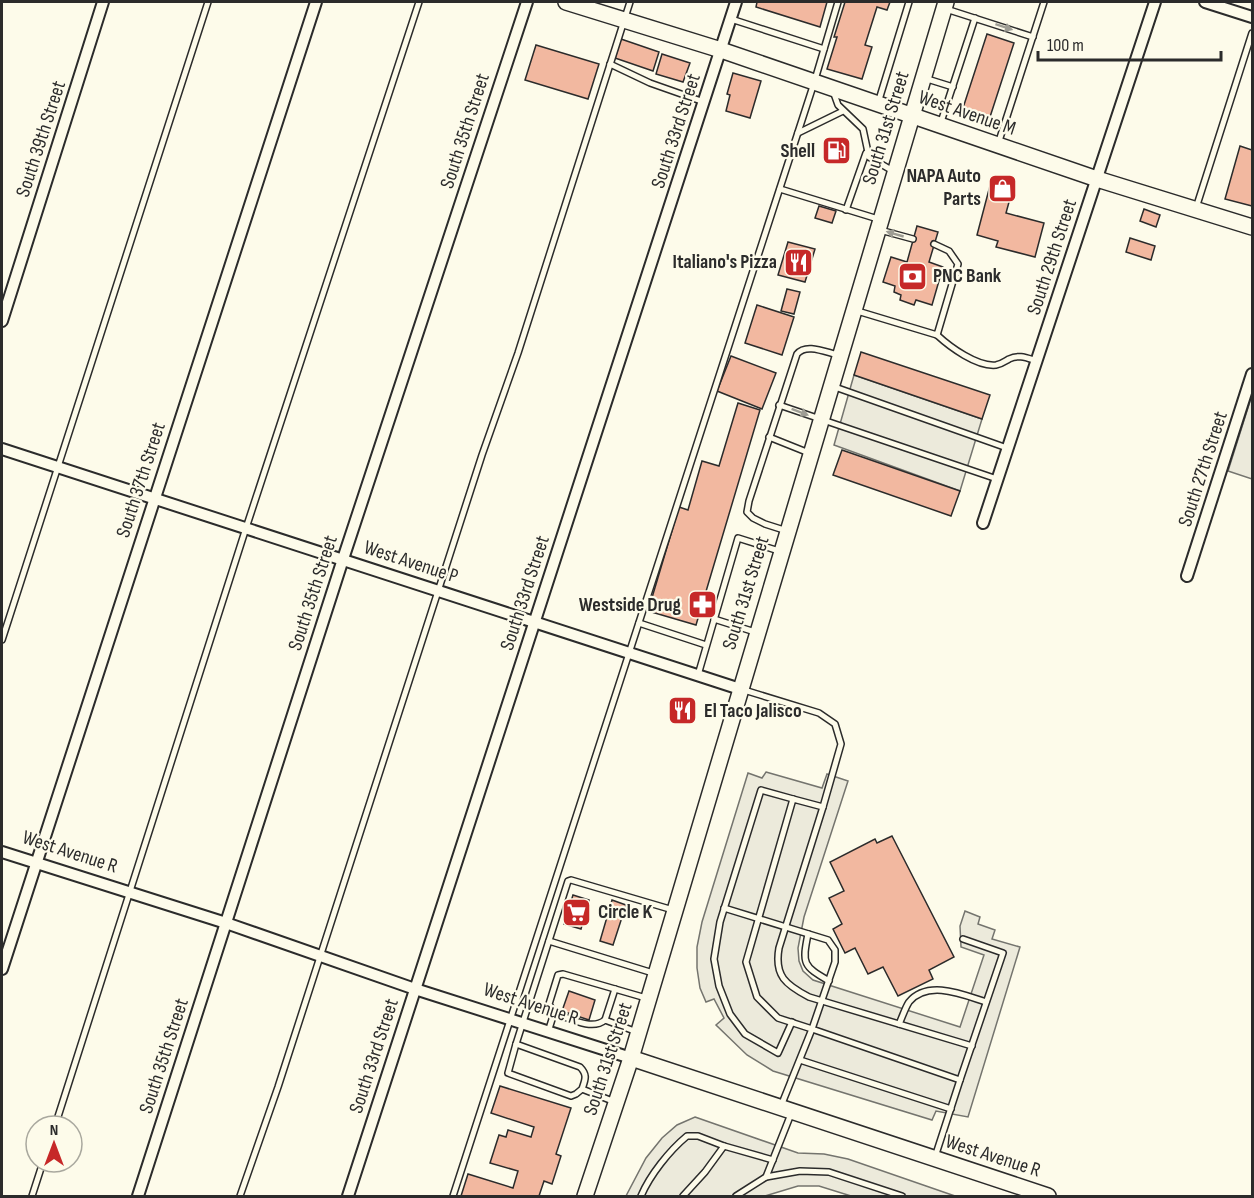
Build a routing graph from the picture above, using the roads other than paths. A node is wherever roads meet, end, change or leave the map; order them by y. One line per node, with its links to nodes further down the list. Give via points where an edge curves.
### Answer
1 (103, 2): 46 (street, South 39th Street)
2 (208, 2): 58 (lane)
3 (316, 2): 60 (street, South 37th Street)
4 (419, 2): 62 (lane)
5 (526, 2): 65 (street, South 35th Street)
6 (566, 2): 18 (main road, West Avenue M)
7 (630, 2): 18 (lane)
8 (736, 2): 17 (street, South 33rd Street)
9 (838, 2): 21 (lane)
10 (909, 2): 29 (lane)
11 (1044, 2): 20 (lane)
12 (1155, 2): 37 (street, South 29th Street)
13 (1205, 2): 15 (street)
14 (945, 5): 16 (lane); 24 (main road, South 31st Street)
15 (1252, 17)
16 (975, 18): 20 (lane, one-way to 20); 26 (lane)
17 (731, 19): 21 (lane); 22 (street, South 33rd Street)
18 (624, 20): 22 (main road, West Avenue M); 23 (lane)
19 (1252, 33): 39 (lane)
20 (1033, 37): 34 (lane)
21 (824, 49): 25 (lane)
22 (721, 50): 25 (main road, West Avenue M); 28 (street, South 33rd Street)
23 (610, 64): 28 (lane); 67 (lane)
24 (923, 77): 26 (lane); 31 (main road, South 31st Street)
25 (814, 83): 27 (main road, West Avenue M); 33 (lane)
26 (953, 87): 32 (lane)
27 (832, 89): 29 (main road, West Avenue M); 30 (lane)
28 (704, 102): 69 (street, South 33rd Street)
29 (878, 105): 31 (main road, West Avenue M)
30 (843, 111): 33 (lane); 35 (lane, via 863,129)
31 (910, 116): 32 (main road, West Avenue M); 36 (main road, South 31st Street)
32 (940, 126): 34 (main road, West Avenue M)
33 (798, 133): 38 (lane)
34 (998, 146): 37 (main road, West Avenue M)
35 (867, 151): 36 (lane, via 871,159); 40 (lane)
36 (894, 171): 41 (main road, South 31st Street)
37 (1097, 179): 39 (main road, West Avenue M); 49 (street, South 29th Street)
38 (780, 189): 40 (lane); 70 (lane)
39 (1196, 209): 42 (main road, West Avenue M)
40 (846, 210): 41 (lane)
41 (878, 224): 43 (lane, one-way to 41); 45 (main road, South 31st Street)
42 (1252, 227)
43 (913, 239)
44 (934, 244): 47 (lane, via 949,251 958,264)
45 (853, 310): 47 (lane); 48 (main road, South 31st Street)
46 (2, 321)
47 (937, 335): 49 (lane, via 954,351 992,365 1020,356)
48 (839, 356): 51 (main road, South 31st Street); 52 (lane, via 801,350)
49 (1037, 361): 55 (street, South 29th Street)
50 (1252, 374): 66 (street, South 27th Street)
51 (831, 385): 53 (main road, South 31st Street); 55 (lane)
52 (779, 405): 53 (lane, one-way to 53); 54 (lane)
53 (820, 420): 57 (main road, South 31st Street); 59 (lane)
54 (769, 437): 57 (lane); 63 (lane, via 747,512 765,524)
55 (1008, 448): 59 (street, South 29th Street)
56 (2, 449): 58 (street, West Avenue P)
57 (810, 454): 63 (main road, South 31st Street)
58 (58, 467): 60 (street, West Avenue P); 72 (lane)
59 (997, 479): 61 (street, South 29th Street)
60 (154, 497): 62 (street, West Avenue P); 80 (street, South 37th Street)
61 (983, 523)
62 (246, 528): 65 (street, West Avenue P); 81 (lane)
63 (787, 531): 64 (main road, South 31st Street)
64 (781, 551): 68 (lane, via 738,538); 71 (main road, South 31st Street)
65 (343, 559): 67 (street, West Avenue P); 85 (street, South 35th Street)
66 (1187, 576)
67 (438, 590): 69 (street, West Avenue P); 90 (lane)
68 (714, 619): 71 (lane); 73 (lane)
69 (535, 621): 74 (street, West Avenue P); 94 (street, South 33rd Street)
70 (639, 623): 73 (lane); 74 (lane)
71 (757, 633): 76 (main road, South 31st Street)
72 (2, 640)
73 (706, 645): 75 (lane)
74 (630, 653): 75 (street, West Avenue P); 100 (lane)
75 (698, 675): 76 (street, West Avenue P)
76 (740, 688): 78 (lane, via 819,713 834,724 841,744); 83 (main road, South 31st Street)
77 (793, 799): 78 (lane); 82 (lane, via 761,790); 84 (lane)
78 (823, 807): 86 (lane)
79 (2, 852): 80 (street, West Avenue R)
80 (36, 864): 81 (street, West Avenue R); 91 (street, South 37th Street)
81 (129, 893): 85 (street, West Avenue R); 117 (lane)
82 (724, 908): 84 (lane); 102 (lane, via 714,959 730,1014 745,1034 778,1053)
83 (675, 910): 89 (lane, via 571,880); 92 (main road, South 31st Street)
84 (758, 918): 86 (lane); 102 (lane, via 746,962 757,997 778,1018)
85 (226, 923): 90 (street, West Avenue R); 124 (street, South 35th Street)
86 (786, 927): 87 (lane); 97 (lane, via 777,958 780,975 795,989)
87 (808, 934): 93 (lane, via 806,964); 93 (lane, via 828,940 835,950)
88 (963, 939): 98 (lane, via 1003,953)
89 (549, 941): 92 (lane); 103 (lane)
90 (319, 956): 94 (street, West Avenue R); 125 (lane)
91 (2, 969)
92 (656, 974): 96 (main road, South 31st Street)
93 (829, 981): 97 (lane)
94 (415, 989): 100 (street, West Avenue R); 126 (street, South 33rd Street)
95 (615, 989): 96 (lane); 99 (lane, via 558,975 549,1004); 101 (lane)
96 (649, 999): 107 (main road, South 31st Street)
97 (822, 1001): 104 (lane); 105 (lane)
98 (986, 1002): 104 (lane, via 933,990 910,1002); 109 (lane)
99 (554, 1013): 101 (lane, via 593,1025); 106 (lane)
100 (510, 1020): 103 (street, West Avenue R); 127 (lane)
101 (605, 1020): 107 (lane)
102 (792, 1022): 105 (lane)
103 (522, 1024): 106 (street, West Avenue R); 108 (lane)
104 (899, 1024): 109 (lane)
105 (812, 1029): 111 (lane); 112 (lane)
106 (548, 1032): 110 (street, West Avenue R)
107 (639, 1032): 110 (main road, South 31st Street)
108 (516, 1044): 113 (lane, via 580,1067 586,1077); 113 (lane, via 508,1073 571,1096)
109 (972, 1046): 112 (lane)
110 (631, 1058): 114 (main road, South 31st Street); 115 (main road, West Avenue R)
111 (800, 1060): 115 (lane); 116 (lane)
112 (960, 1080): 116 (lane)
113 (582, 1089): 114 (lane)
114 (616, 1103): 128 (main road, South 31st Street)
115 (786, 1109): 119 (main road, West Avenue R); 120 (lane)
116 (951, 1109): 119 (lane)
117 (59, 1114)
118 (724, 1146): 120 (lane); 129 (lane, via 687,1136); 130 (lane)
119 (935, 1159): 133 (main road, West Avenue R)
120 (772, 1160): 122 (lane)
121 (39, 1174): 123 (lane)
122 (766, 1176): 131 (lane); 132 (lane, via 829,1172)
123 (32, 1197)
124 (138, 1197)
125 (240, 1197)
126 (348, 1197)
127 (453, 1197)
128 (585, 1197)
129 (641, 1197)
130 (683, 1197)
131 (736, 1197)
132 (902, 1197)
133 (1048, 1197)

